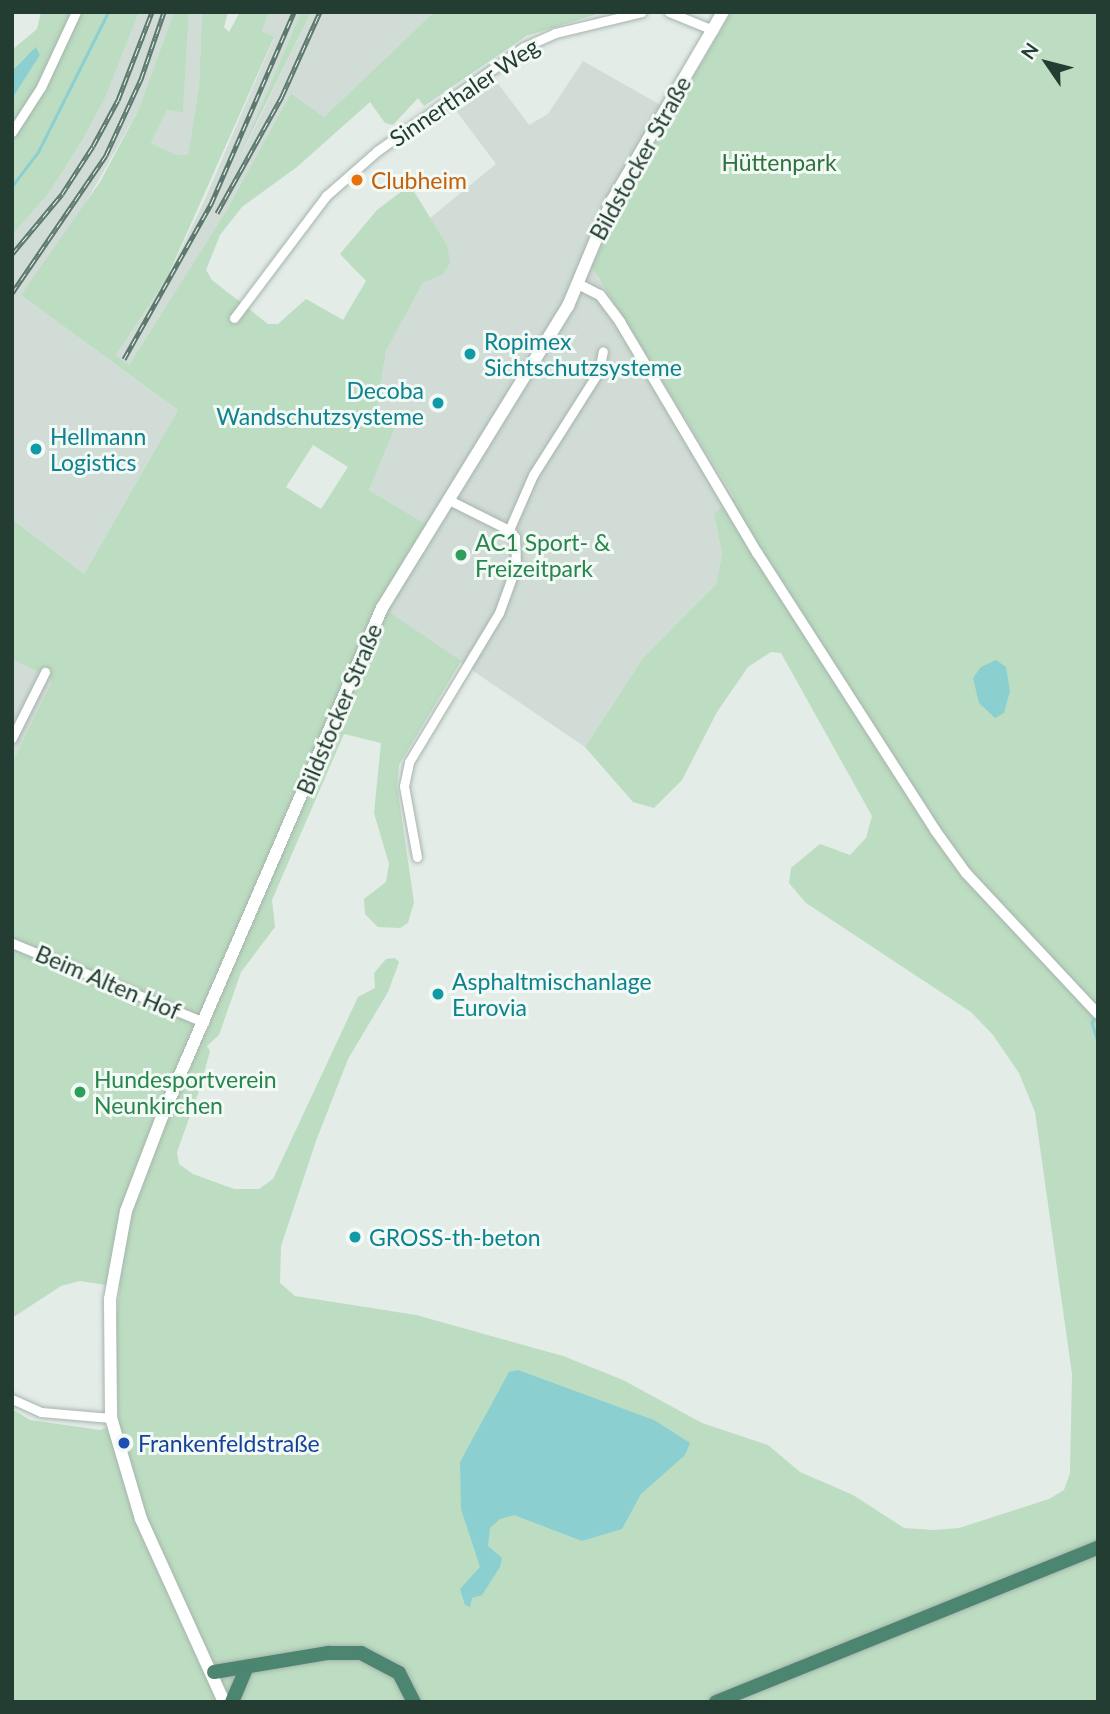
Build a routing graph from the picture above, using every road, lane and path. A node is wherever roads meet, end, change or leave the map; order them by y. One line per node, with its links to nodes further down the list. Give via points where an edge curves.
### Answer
1 (76, 12): 6 (street, via 41,87)
2 (642, 12): 8 (street, Sinnerthaler Weg, via 555,33 524,47 377,151 326,196)
3 (669, 12): 5 (street)
4 (723, 12): 5 (main road, Bildstocker Straße)
5 (713, 30): 7 (main road, Bildstocker Straße, via 612,201)
6 (12, 132)
7 (578, 284): 10 (main road, Bildstocker Straße, via 547,343); 16 (street, via 611,308 758,554 942,841)
8 (234, 317)
9 (603, 351): 11 (street, via 599,371 533,475)
10 (447, 499): 11 (street); 17 (main road, Bildstocker Straße, via 367,640)
11 (509, 530): 14 (street, via 517,548 512,587 405,774)
12 (45, 673): 13 (street)
13 (12, 738)
14 (417, 857)
15 (12, 943): 17 (street, Beim Alten Hof)
16 (1098, 1014)
17 (204, 1022): 19 (main road, Bildstocker Straße, via 140,1171 120,1234 107,1342)
18 (12, 1399): 19 (street, via 41,1412)
19 (111, 1418): 22 (main road, Bildstocker Straße, via 141,1519)
20 (1098, 1548): 26 (highway)
21 (250, 1670): 22 (highway); 24 (highway); 25 (highway, via 328,1653 361,1653 399,1673)
22 (215, 1676): 23 (main road, Bildstocker Straße)
23 (224, 1702)
24 (232, 1702)
25 (414, 1702)
26 (716, 1702)

